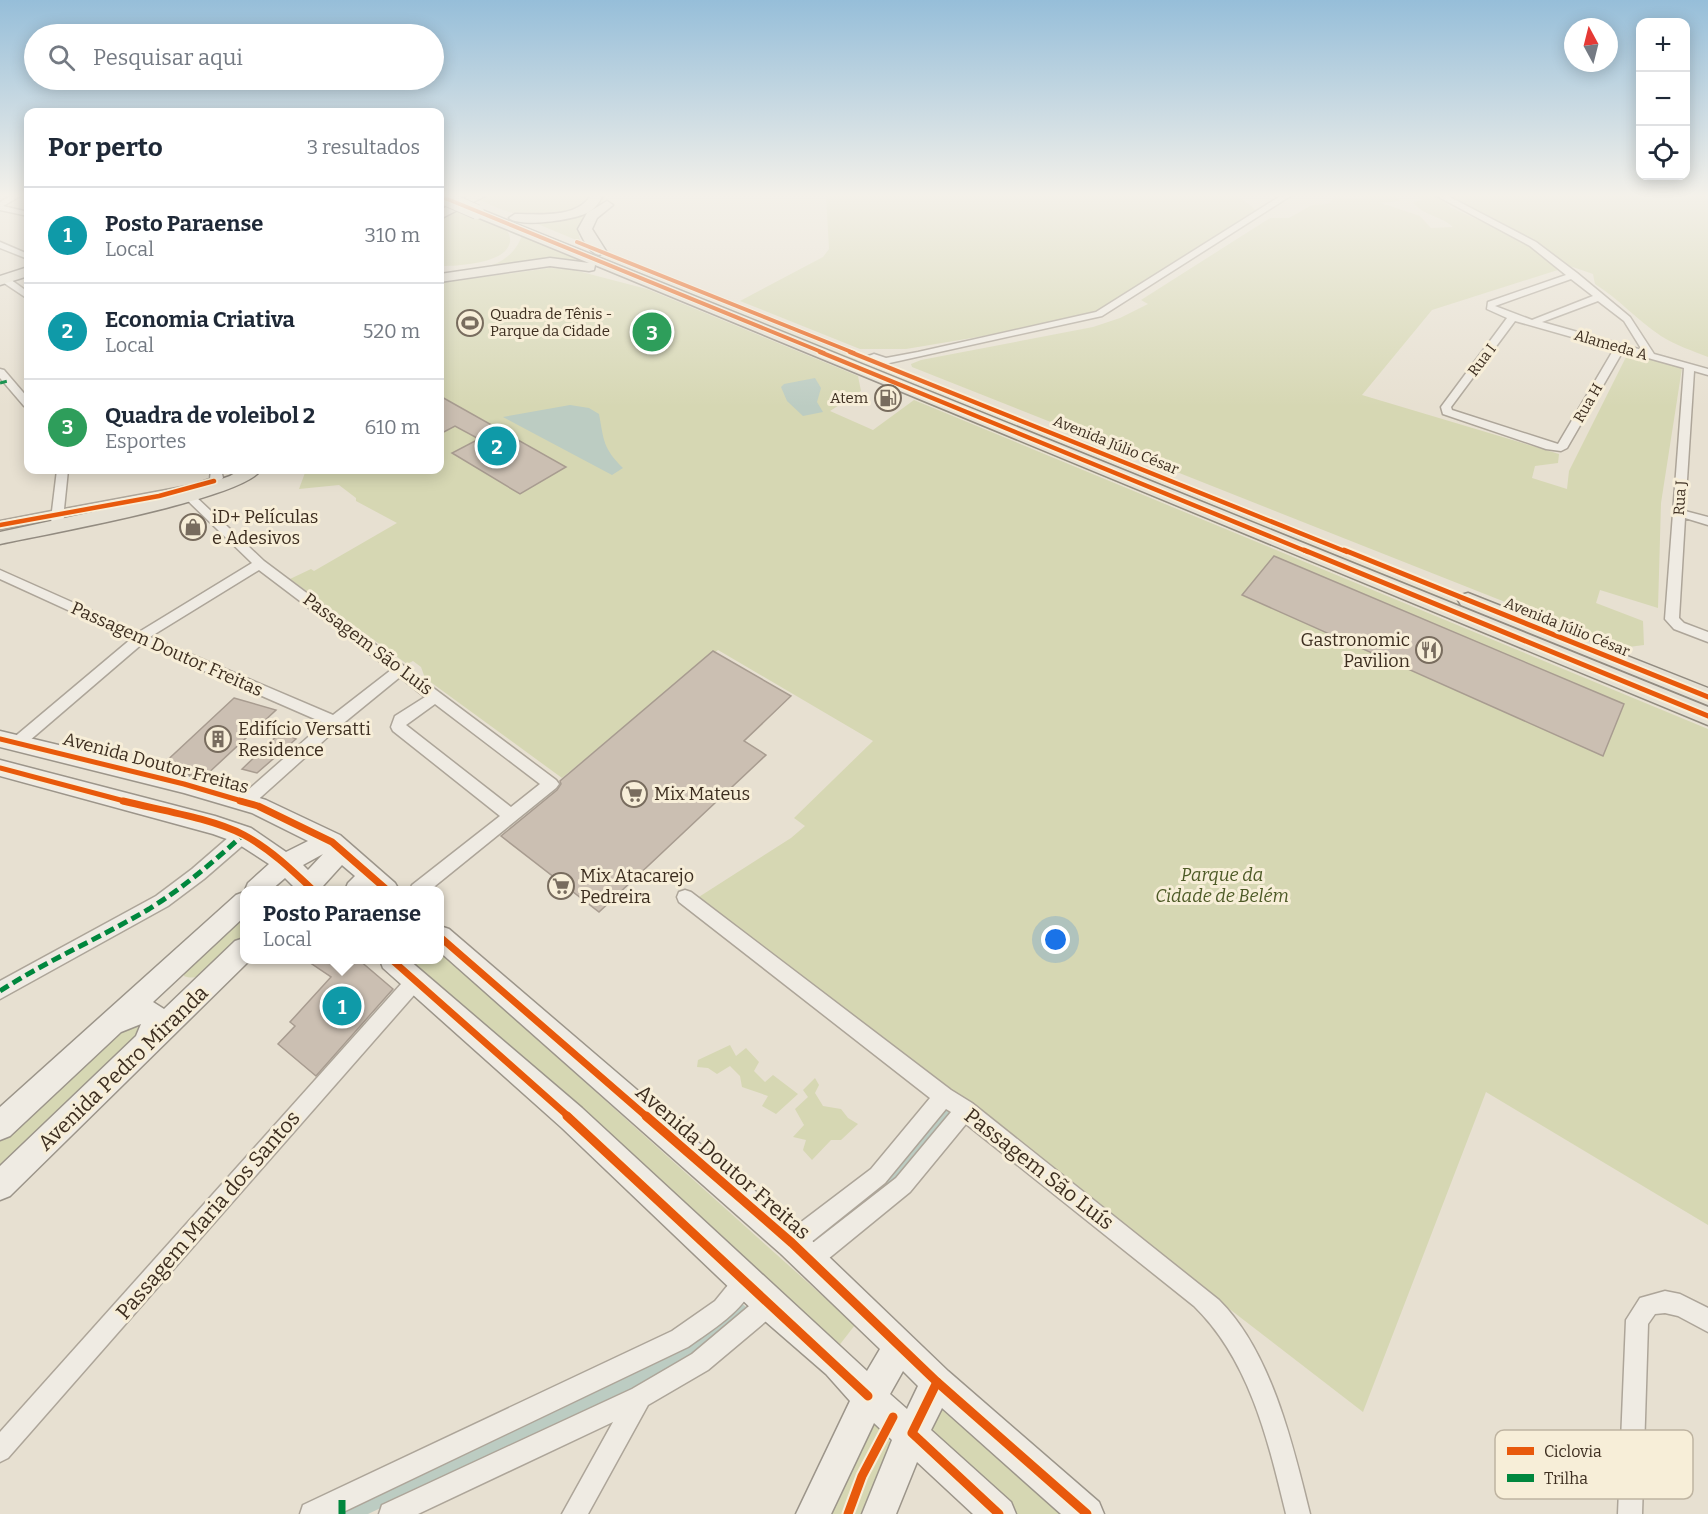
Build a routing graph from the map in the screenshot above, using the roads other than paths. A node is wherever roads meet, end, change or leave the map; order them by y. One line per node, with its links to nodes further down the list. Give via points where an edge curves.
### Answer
1 (478, 266): 8 (main road)
2 (524, 266): 11 (main road)
3 (585, 266): 13 (main road)
4 (599, 266): 13 (main road, Avenida Júlio César)
5 (638, 266): 20 (main road, Avenida Júlio César)
6 (1176, 266): 20 (street, via 1099,314 918,356 885,361)
7 (1562, 266): 10 (street)
8 (444, 270)
9 (24, 272): 12 (main road)
10 (1574, 275): 15 (street); 16 (street, Alameda A, via 1489,305)
11 (444, 277)
12 (2, 280): 14 (street)
13 (666, 289): 43 (main road, Avenida Júlio César)
14 (24, 294)
15 (1600, 297): 17 (street); 19 (street, via 1627,319)
16 (1513, 318): 17 (street, Alameda A); 26 (street, Rua I, via 1445,409)
17 (1532, 323): 18 (street, Alameda A)
18 (1620, 347): 19 (street, Alameda A); 26 (street, Rua H, via 1564,446)
19 (1650, 356): 21 (street, Alameda A)
20 (868, 358): 42 (main road, Avenida Júlio César)
21 (1689, 367): 23 (street, Alameda A); 31 (street, Rua J)
22 (0, 372): 24 (street)
23 (1708, 372)
24 (4, 382): 25 (street)
25 (24, 400)
26 (1550, 447)
27 (62, 474): 32 (street)
28 (246, 474): 30 (main road)
29 (215, 475): 32 (street, via 159,496)
30 (190, 496): 32 (main road); 36 (street, Passagem São Luís)
31 (1679, 513): 33 (street); 38 (street, Rua J, via 1671,620)
32 (57, 520): 34 (street); 35 (main road)
33 (1708, 521)
34 (0, 525)
35 (0, 538)
36 (260, 564): 39 (street); 40 (street, Passagem São Luís)
37 (0, 574): 39 (street, Passagem Doutor Freitas)
38 (1708, 637)
39 (140, 638): 44 (street, Passagem Doutor Freitas); 45 (street)
40 (401, 669): 41 (street, Passagem São Luís); 44 (street)
41 (437, 696): 48 (street, Passagem São Luís, via 551,784); 48 (street, via 400,720 398,727)
42 (1708, 697)
43 (1708, 716)
44 (335, 722): 47 (street)
45 (9, 741): 47 (main road, Avenida Doutor Freitas)
46 (0, 768): 49 (main road)
47 (245, 802): 50 (main road, Avenida Doutor Freitas)
48 (512, 816): 56 (street)
49 (243, 835): 51 (main road); 65 (street, via 185,886 148,910 61,954)
50 (334, 844): 51 (main road, via 311,847); 54 (main road, via 333,861); 55 (main road, Avenida Doutor Freitas)
51 (285, 863): 52 (main road); 53 (main road)
52 (261, 886)
53 (305, 886)
54 (311, 886)
55 (371, 886)
56 (424, 886)
57 (685, 897): 68 (street, Passagem São Luís)
58 (240, 906): 61 (main road, Avenida Pedro Miranda)
59 (444, 940): 72 (main road, Avenida Doutor Freitas)
60 (240, 953): 63 (main road, Avenida Pedro Miranda)
61 (187, 956): 63 (main road, via 177,973 178,986 196,987); 66 (main road, Avenida Pedro Miranda)
62 (397, 964): 64 (main road)
63 (217, 976): 67 (main road, Avenida Pedro Miranda)
64 (416, 980): 73 (main road, via 572,1118); 82 (street, Passagem Maria dos Santos)
65 (0, 991)
66 (108, 1026): 67 (main road, via 133,1014 152,1013 154,1028); 70 (main road, Avenida Pedro Miranda)
67 (142, 1049): 71 (main road, Avenida Pedro Miranda)
68 (944, 1097): 69 (street, Passagem São Luís); 72 (street, via 878,1176)
69 (965, 1110): 72 (street, via 903,1185); 92 (street, Passagem São Luís, via 1202,1298 1226,1323 1258,1385)
70 (0, 1126)
71 (0, 1186)
72 (801, 1252): 76 (main road, Avenida Doutor Freitas)
73 (745, 1282): 74 (main road); 84 (street, via 723,1309 681,1339)
74 (769, 1304): 78 (main road, via 837,1363); 79 (street, via 700,1362)
75 (1708, 1321): 80 (street, via 1687,1307 1669,1302 1648,1306 1637,1320)
76 (900, 1347): 77 (main road, Avenida Doutor Freitas); 78 (main road)
77 (937, 1382): 81 (main road); 91 (main road, Avenida Doutor Freitas)
78 (868, 1396): 81 (main road); 88 (main road)
79 (640, 1398): 86 (street); 87 (street)
80 (1633, 1430)
81 (912, 1434): 89 (main road); 90 (main road)
82 (0, 1450)
83 (1631, 1499): 93 (street)
84 (342, 1507): 85 (street)
85 (312, 1514)
86 (391, 1514)
87 (574, 1514)
88 (813, 1514)
89 (879, 1514)
90 (999, 1514)
91 (1087, 1514)
92 (1298, 1514)
93 (1630, 1514)

